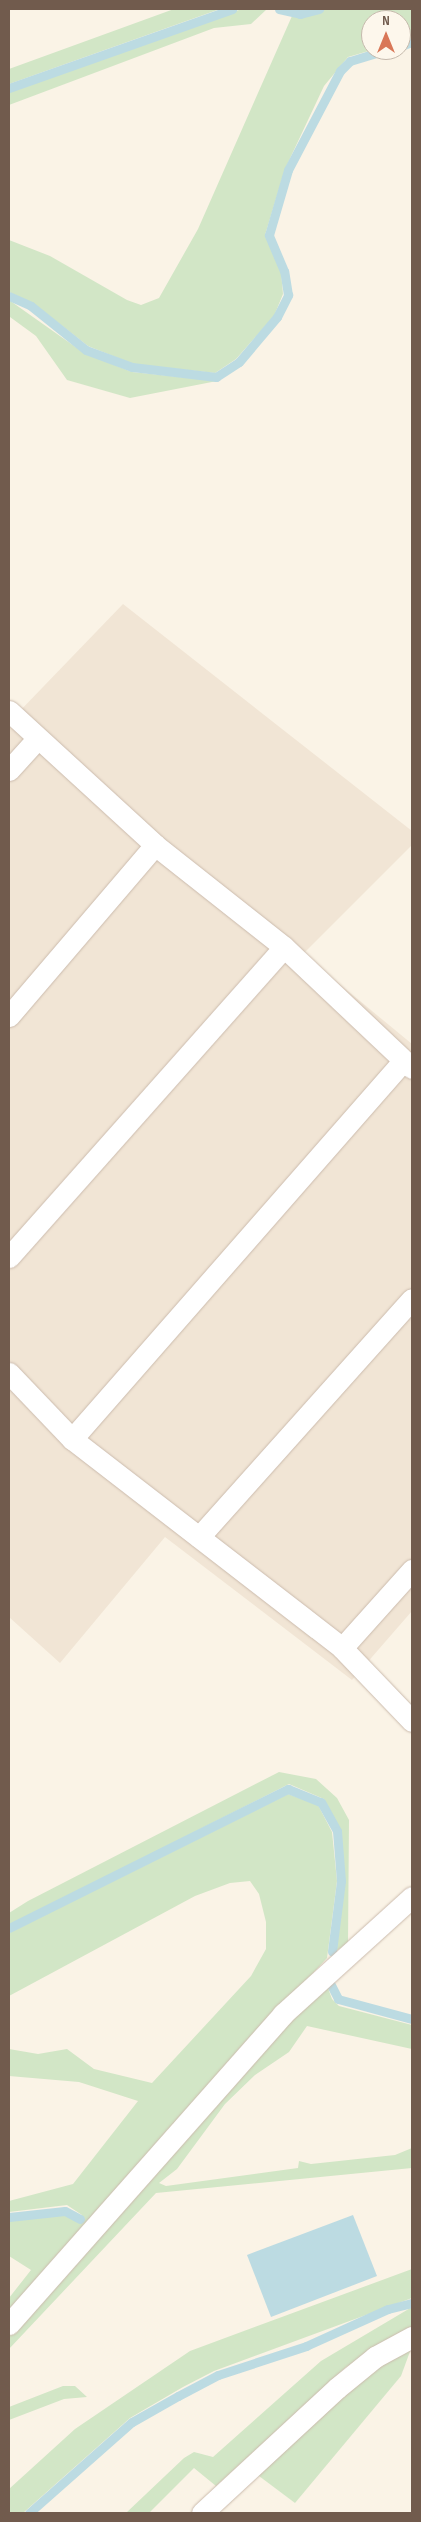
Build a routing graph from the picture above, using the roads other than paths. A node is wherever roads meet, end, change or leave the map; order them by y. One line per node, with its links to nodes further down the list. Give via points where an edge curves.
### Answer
1 (9, 712): 2 (street)
2 (37, 738): 3 (street); 4 (street)
3 (9, 770)
4 (155, 846): 5 (street); 6 (street)
5 (284, 947): 7 (street); 8 (street)
6 (9, 1016)
7 (408, 1064): 11 (street)
8 (9, 1257)
9 (412, 1299): 12 (street)
10 (9, 1373): 11 (street)
11 (72, 1439): 12 (street)
12 (200, 1537): 14 (street)
13 (412, 1570): 14 (street)
14 (342, 1648): 15 (street)
15 (412, 1721)
16 (412, 1897): 17 (street, via 284,2014)
17 (9, 2324)
18 (412, 2337): 19 (street, via 376,2357 337,2388)
19 (202, 2513)

